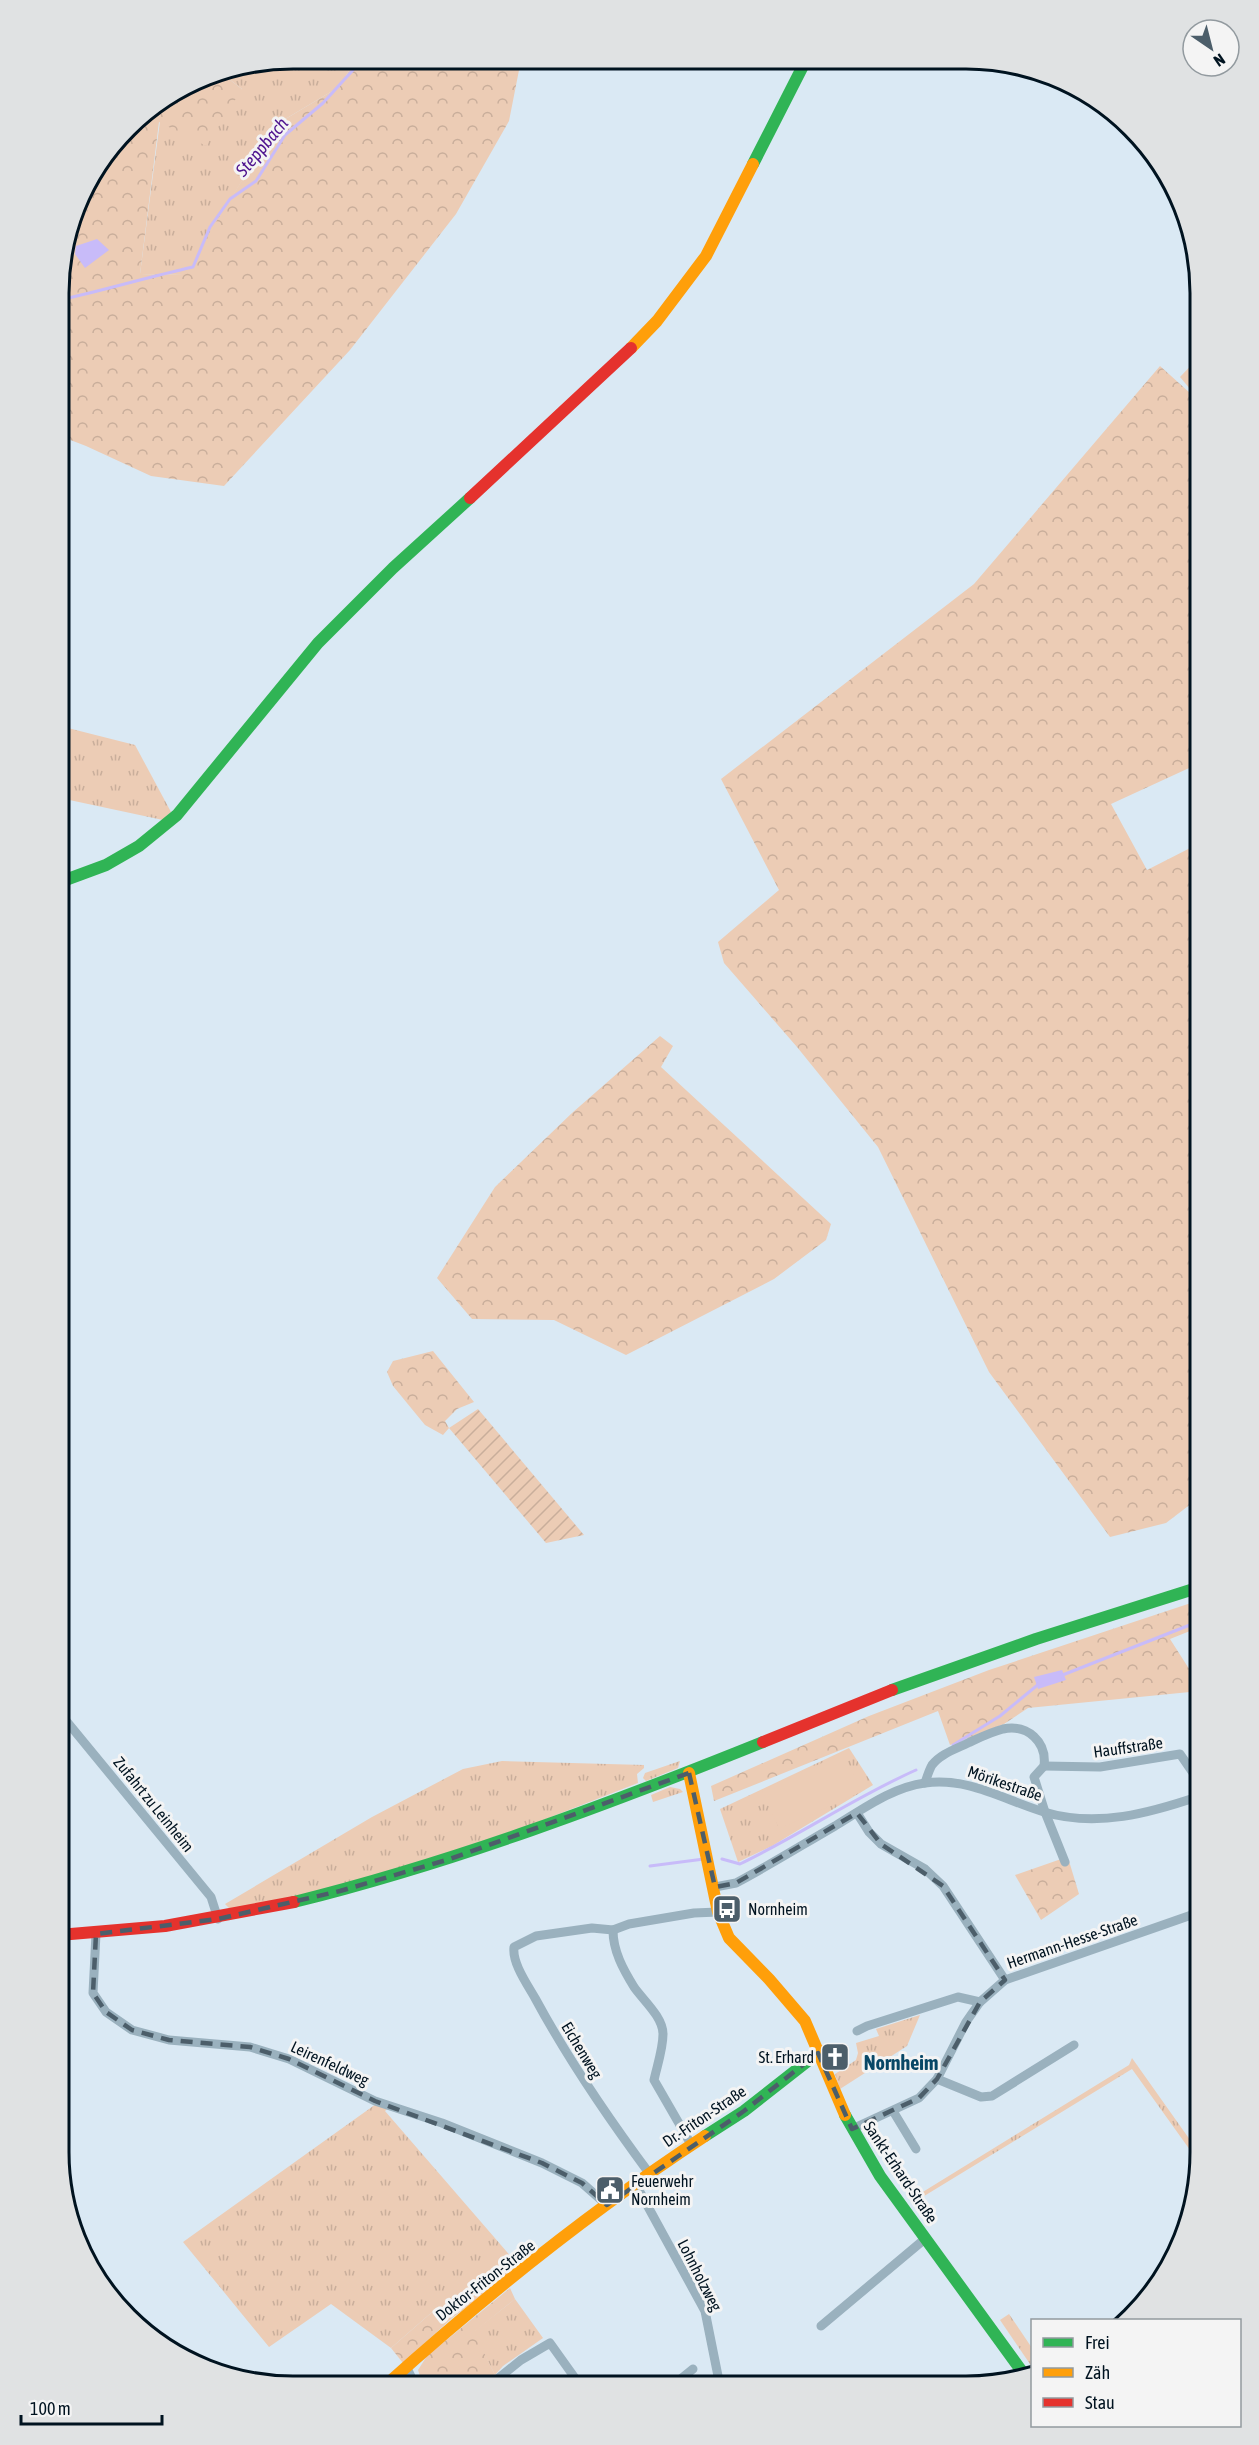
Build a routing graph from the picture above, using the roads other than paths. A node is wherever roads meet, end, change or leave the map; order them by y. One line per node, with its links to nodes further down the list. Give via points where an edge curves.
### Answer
1 (802, 69): 2 (street, via 706,256 657,321 318,643 177,815 139,846)
2 (69, 878)
3 (1190, 1590): 7 (street, via 879,1696)
4 (69, 1724): 16 (street, Zufahrt zu Leinheim, via 211,1897)
5 (1044, 1766): 6 (street, Hauffstraße, via 1109,1766 1180,1754); 8 (street, via 1044,1749 1035,1737 1027,1731 1005,1728 942,1756 932,1766); 10 (street, via 1034,1777)
6 (1190, 1768)
7 (689, 1773): 13 (street, Sankt-Erhard-Straße); 16 (street, via 450,1859 340,1891)
8 (925, 1783): 10 (street, Mörikestraße, via 968,1784); 11 (street, Mörikestraße, via 893,1793)
9 (1190, 1799): 10 (street, Mörikestraße, via 1153,1812 1105,1819 1070,1818)
10 (1045, 1812): 12 (street)
11 (857, 1813): 13 (street, Mörikestraße, via 736,1883); 20 (street, via 881,1844 924,1869 943,1886)
12 (1065, 1862)
13 (715, 1887): 14 (street, Sankt-Erhard-Straße)
14 (718, 1912): 17 (street, via 651,1920); 24 (street, Sankt-Erhard-Straße, via 730,1940 799,2012)
15 (1190, 1915): 20 (street, Hermann-Hesse-Straße)
16 (218, 1919): 18 (street)
17 (613, 1930): 28 (street, via 620,1962 663,2031 654,2080); 30 (street, Eichenweg, via 592,1928 527,1939 514,1947 514,1952 521,1973 572,2066)
18 (96, 1934): 19 (street); 32 (street, Leirenfeldweg, via 93,1993 106,2012 132,2030 178,2041 250,2047 289,2059 375,2100 542,2163 582,2183)
19 (69, 1935)
20 (1005, 1980): 21 (street, Hermann-Hesse-Straße)
21 (980, 2002): 22 (street, via 958,1997); 25 (street, Hermann-Hesse-Straße)
22 (857, 2031)
23 (1074, 2045): 25 (street, via 992,2096 981,2097)
24 (818, 2053): 27 (street, Sankt-Erhard-Straße); 28 (street, Dr.-Friton-Straße)
25 (937, 2079): 26 (street, Hermann-Hesse-Straße, via 919,2098)
26 (893, 2111): 27 (street, Hermann-Hesse-Straße); 29 (street)
27 (852, 2129): 33 (street, Sankt-Erhard-Straße, via 880,2176)
28 (692, 2146): 30 (street, Dr.-Friton-Straße)
29 (916, 2149)
30 (649, 2173): 31 (street, Dr.-Friton-Straße)
31 (635, 2183): 32 (street, Dr.-Friton-Straße); 43 (street, Lohnholzweg, via 705,2311)
32 (607, 2205): 35 (street, Doktor-Friton-Straße)
33 (926, 2238): 34 (street); 37 (street, Sankt-Erhard-Straße)
34 (821, 2326)
35 (406, 2366): 38 (street, Doktor-Friton-Straße); 39 (street)
36 (693, 2369): 42 (street)
37 (1020, 2369)
38 (395, 2376)
39 (411, 2376)
40 (501, 2376): 41 (street, via 550,2343)
41 (574, 2376)
42 (684, 2376)
43 (718, 2376)

